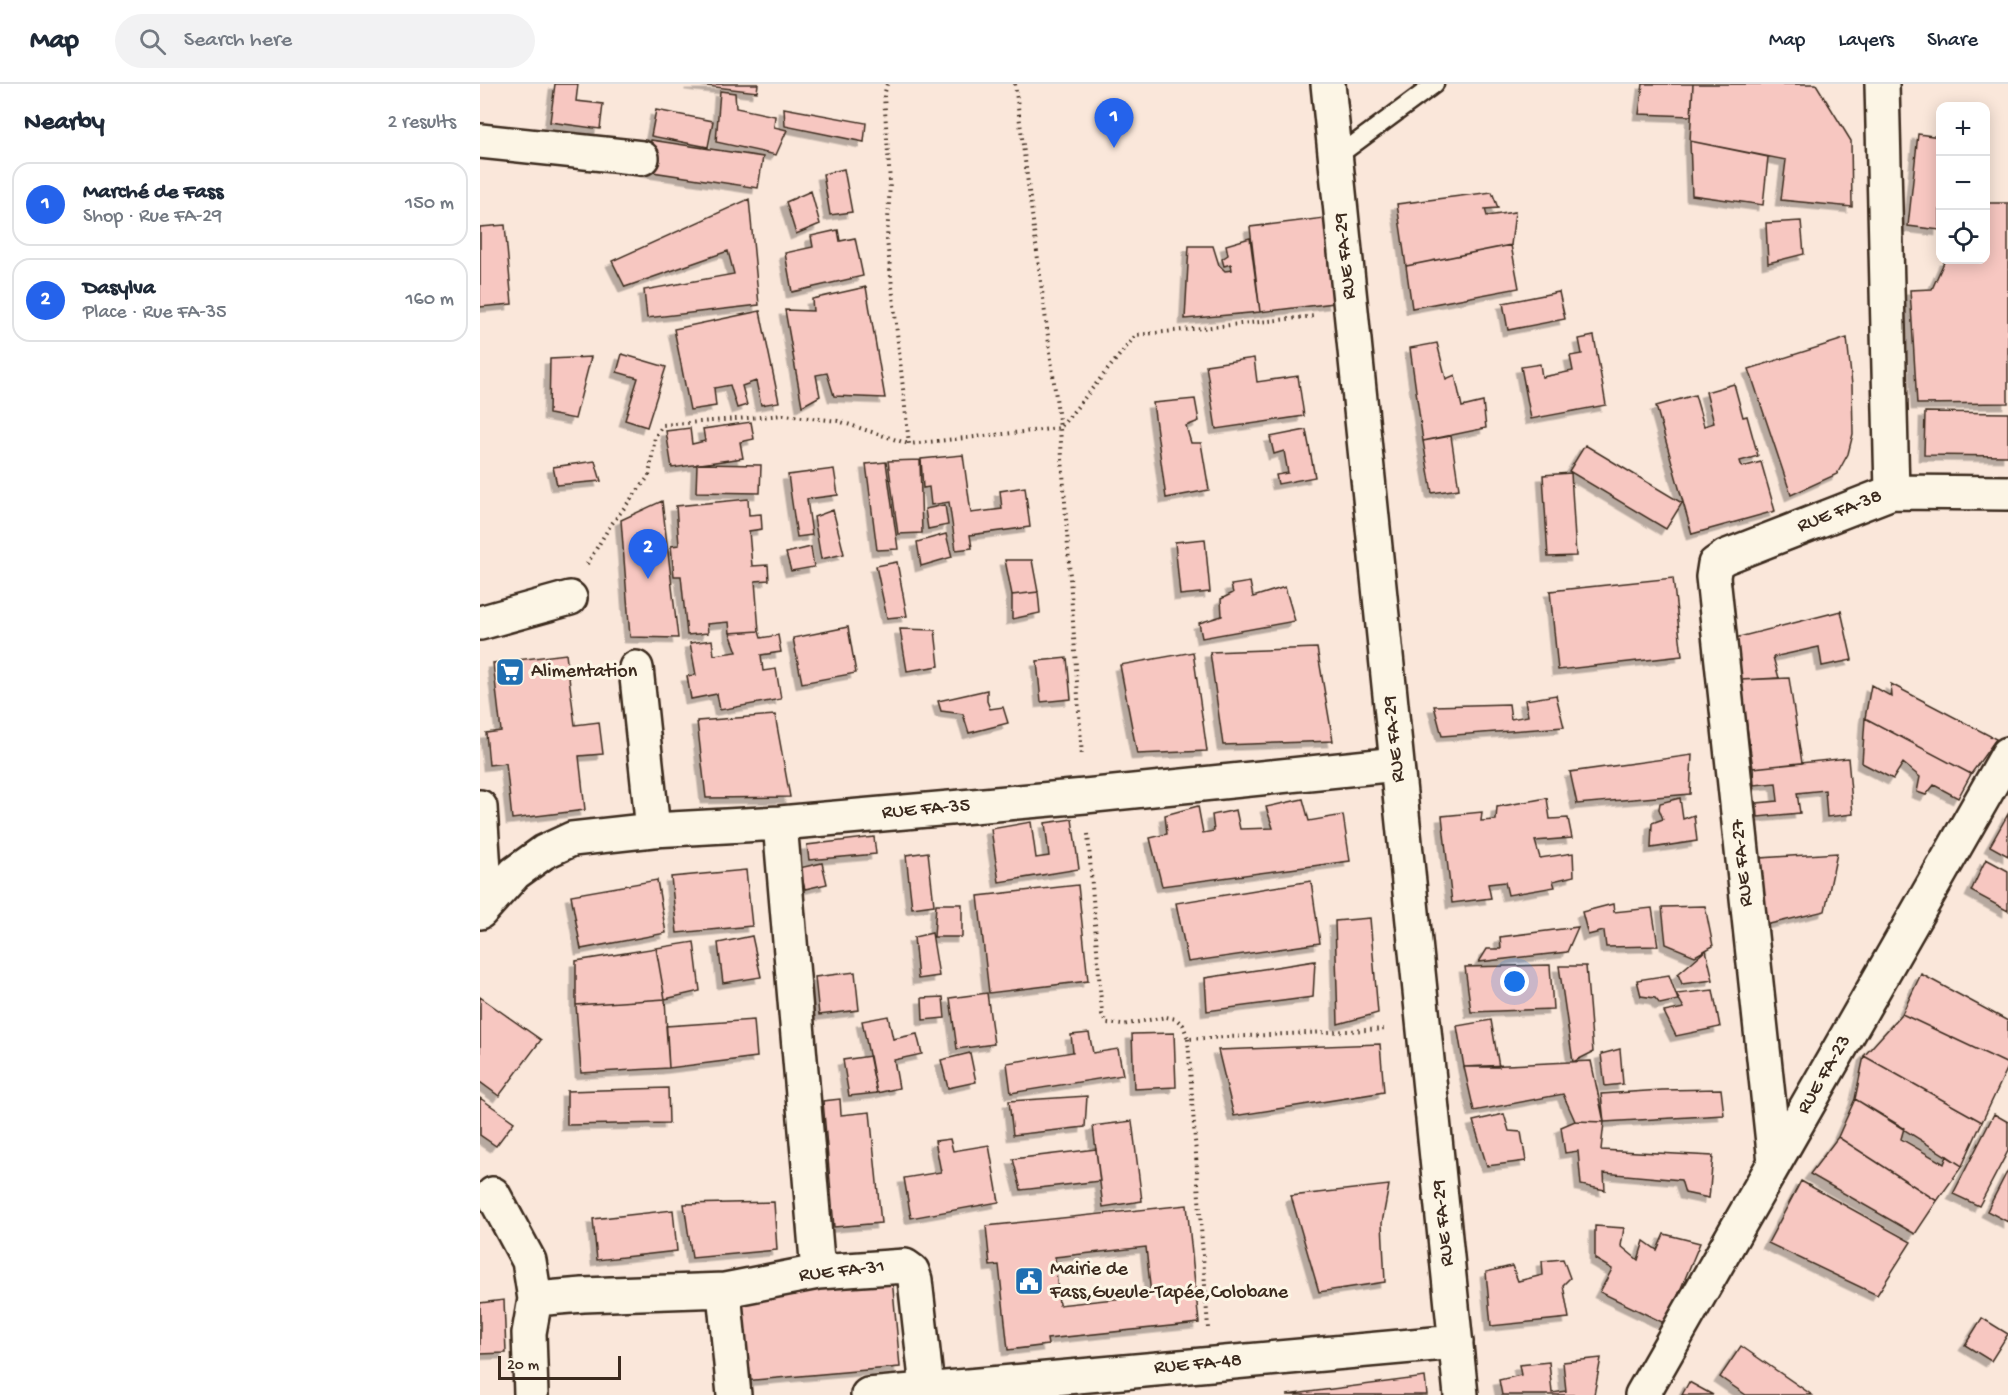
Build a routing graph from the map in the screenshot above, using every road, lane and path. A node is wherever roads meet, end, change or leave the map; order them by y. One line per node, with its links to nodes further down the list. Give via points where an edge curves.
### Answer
1 (886, 84): 11 (path, via 890,182 887,240)
2 (1015, 84): 10 (path)
3 (1328, 84): 8 (street, RUE FA-29)
4 (1435, 84): 8 (lane)
5 (1882, 84): 12 (street)
6 (480, 141): 7 (street)
7 (642, 158)
8 (1335, 158): 9 (street, RUE FA-29)
9 (1352, 312): 10 (path, via 1136,335); 19 (street, RUE FA-29)
10 (1060, 428): 11 (path); 20 (path)
11 (909, 444): 15 (path, via 838,421 784,415 663,424 655,436 649,476 610,526)
12 (1892, 492): 13 (street, RUE FA-38); 14 (street, RUE FA-38)
13 (2008, 493)
14 (1714, 564): 27 (street, RUE FA-27)
15 (570, 598): 16 (street)
16 (480, 623)
17 (636, 668): 23 (street)
18 (2008, 754): 27 (street, RUE FA-23)
19 (1397, 764): 20 (street, RUE FA-35); 25 (street, RUE FA-29)
20 (1085, 796): 22 (street, RUE FA-35); 26 (path, via 1102,1014 1106,1023 1122,1025 1166,1017 1176,1019)
21 (480, 807): 24 (street)
22 (780, 823): 23 (street, RUE FA-35); 29 (street)
23 (653, 830): 24 (street, RUE FA-35, via 572,839 544,852 515,873)
24 (483, 907)
25 (1424, 1027): 26 (path); 32 (street, RUE FA-29)
26 (1188, 1039): 33 (path)
27 (1775, 1162): 39 (street, RUE FA-23)
28 (493, 1194): 31 (street, via 529,1261)
29 (818, 1272): 30 (street, RUE FA-31); 34 (street, RUE FA-31, via 905,1266 912,1271)
30 (726, 1290): 31 (street, RUE FA-31); 36 (street, via 723,1292)
31 (535, 1299): 35 (street, via 529,1333)
32 (1456, 1342): 33 (street, RUE FA-48); 38 (street, RUE FA-29)
33 (1211, 1364): 34 (street, RUE FA-48)
34 (927, 1388): 37 (street, RUE FA-48)
35 (531, 1395)
36 (734, 1395)
37 (868, 1395)
38 (1461, 1395)
39 (1642, 1395)

